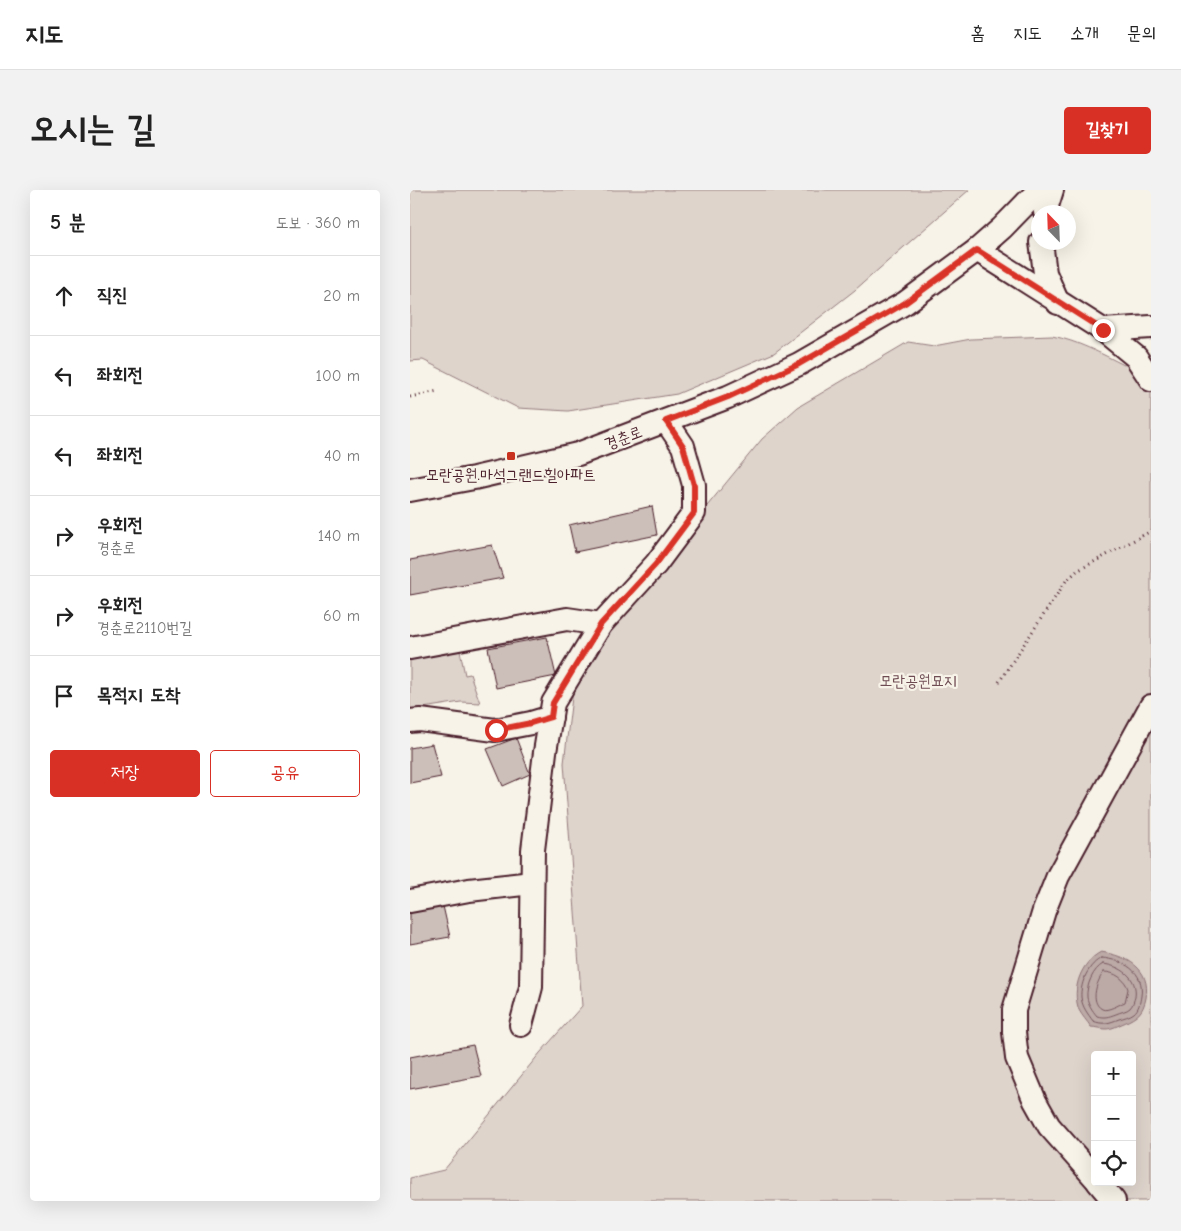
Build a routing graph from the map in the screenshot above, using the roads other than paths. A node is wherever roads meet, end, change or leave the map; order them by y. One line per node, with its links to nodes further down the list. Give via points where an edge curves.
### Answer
1 (1039, 190): 4 (street, 경춘로)
2 (1052, 190): 3 (street)
3 (1047, 205)
4 (977, 250): 6 (street); 10 (street, 경춘로, via 905,303 799,364)
5 (1042, 250): 6 (street, via 1046,273)
6 (1058, 303): 8 (street)
7 (1151, 327): 8 (street)
8 (1103, 330): 9 (street, via 1136,357)
9 (1151, 380)
10 (666, 421): 11 (street, 경춘로, via 578,454); 12 (street, via 683,446 694,485 694,513 656,564)
11 (410, 490)
12 (601, 624): 13 (street, via 567,619); 15 (street, via 553,703)
13 (410, 648)
14 (1151, 706): 20 (street, via 1058,876 1014,1010 1017,1058 1036,1101 1049,1126)
15 (551, 717): 16 (street, via 496,730); 17 (street, via 533,850)
16 (410, 721)
17 (532, 883): 18 (street, via 468,890); 19 (street, via 531,987)
18 (410, 902)
19 (521, 1025)
20 (1091, 1173)
21 (1101, 1186): 22 (street)
22 (1114, 1201)

